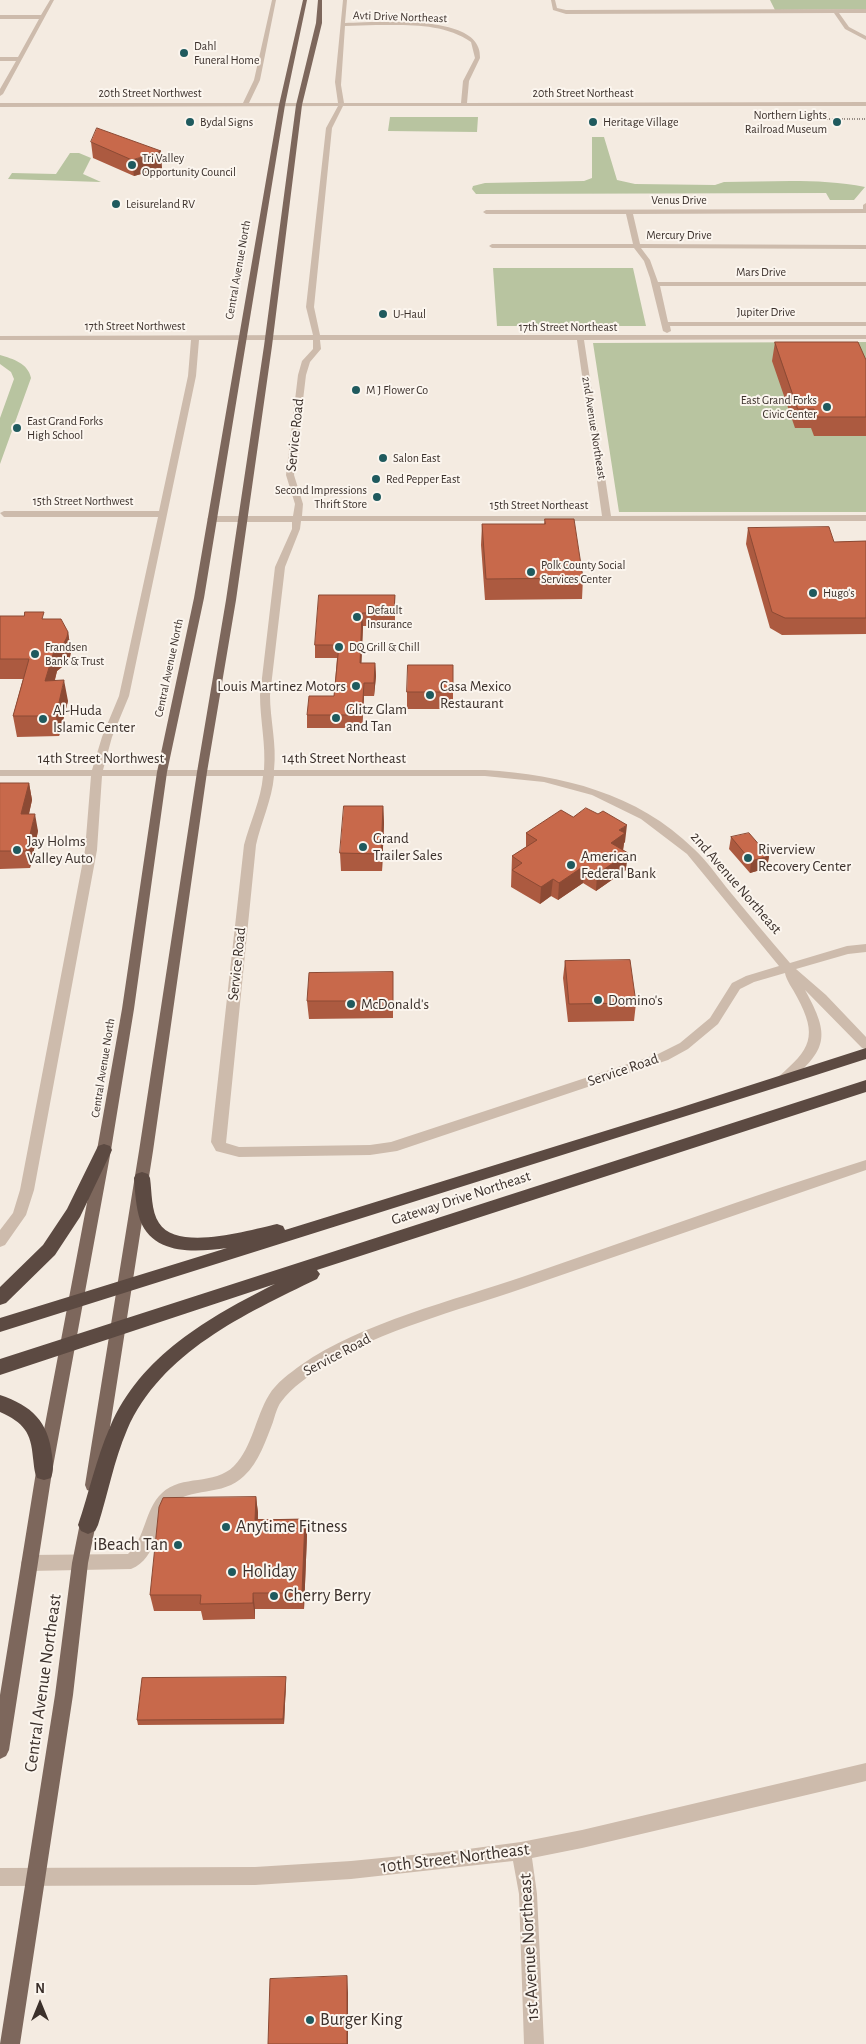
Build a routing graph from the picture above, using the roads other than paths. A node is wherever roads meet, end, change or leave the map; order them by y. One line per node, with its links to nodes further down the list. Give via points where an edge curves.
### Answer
1 (52, 0): 10 (street)
2 (274, 0): 20 (street, via 257,80)
3 (305, 0): 21 (main road, Central Avenue North)
4 (320, 0): 22 (main road, via 319,23)
5 (345, 0): 11 (street)
6 (553, 0): 7 (street, via 555,9 566,12)
7 (835, 12): 8 (street); 12 (street, via 847,28)
8 (866, 12)
9 (0, 17): 10 (street)
10 (42, 17): 14 (street)
11 (343, 25): 16 (street, via 338,83); 17 (street, Avti Drive Northeast, via 432,25 467,34 479,52 465,86)
12 (866, 38)
13 (0, 59): 14 (street)
14 (20, 59): 15 (street)
15 (0, 94)
16 (341, 104): 17 (street, 20th Street Northeast); 22 (street, 20th Street Northeast); 39 (street, via 329,128 310,299 310,314 315,320)
17 (464, 104): 18 (street, 20th Street Northeast)
18 (866, 104)
19 (0, 105): 20 (street, 20th Street Northwest)
20 (245, 105): 21 (street, 20th Street Northwest)
21 (282, 105): 22 (street, 20th Street Northwest); 37 (main road, Central Avenue North)
22 (300, 105): 38 (main road)
23 (866, 205): 24 (street, Venus Drive)
24 (866, 211): 26 (street, Venus Drive)
25 (486, 212): 26 (street, Venus Drive)
26 (629, 212): 28 (street)
27 (492, 246): 28 (street, Mercury Drive)
28 (637, 247): 29 (street, Mercury Drive); 30 (street, via 647,260)
29 (866, 247)
30 (656, 284): 31 (street, Mars Drive); 32 (street)
31 (866, 284)
32 (666, 324): 33 (street, Jupiter Drive); 41 (street)
33 (866, 324)
34 (866, 337): 41 (street, 17th Street Northeast)
35 (0, 338): 36 (street, 17th Street Northwest)
36 (195, 338): 37 (street, 17th Street Northwest); 43 (street, via 192,376)
37 (242, 338): 38 (street, 17th Street Northwest); 46 (main road, Central Avenue North)
38 (269, 338): 39 (street, 17th Street Northeast); 47 (main road)
39 (317, 338): 40 (street, 17th Street Northeast); 48 (street, Service Road, via 317,349 306,361 302,375 291,465 290,475 299,504)
40 (580, 338): 41 (street, 17th Street Northeast); 44 (street, 2nd Avenue Northeast)
41 (669, 338)
42 (4, 514): 43 (street, 15th Street Northwest)
43 (162, 514): 51 (street, via 124,696)
44 (607, 517): 45 (street, 15th Street Northeast); 48 (street, 15th Street Northeast)
45 (866, 518)
46 (211, 519): 47 (street, 15th Street Northeast); 49 (main road, Central Avenue North, via 199,598)
47 (243, 519): 48 (street, 15th Street Northeast); 50 (main road)
48 (297, 519): 52 (street, Service Road, via 280,567 265,695 264,714 271,751)
49 (162, 772): 50 (street, 14th Street Northwest); 51 (street, 14th Street Northwest); 61 (main road, Central Avenue North)
50 (202, 772): 52 (street, 14th Street Northeast); 63 (main road)
51 (97, 773): 54 (street, 14th Street Northwest); 65 (street, via 91,814 91,850 27,1190 19,1215)
52 (269, 773): 53 (street, 14th Street Northeast); 56 (street, Service Road, via 267,792 250,845 222,1097 218,1142 228,1150 370,1150 401,1144 663,1057 684,1046 714,1021 736,986)
53 (485, 773): 56 (street, 2nd Avenue Northeast, via 563,782 636,809 691,852)
54 (0, 774)
55 (866, 948): 56 (street, Service Road, via 847,950)
56 (787, 968): 57 (street, 2nd Avenue Northeast, via 822,998); 59 (street, 2nd Avenue Northeast, via 816,1022 818,1037 803,1065)
57 (866, 1046)
58 (866, 1053): 59 (highway, Gateway Drive Northeast)
59 (781, 1082): 64 (highway, Gateway Drive Northeast)
60 (866, 1086): 66 (highway, Gateway Drive Northeast)
61 (104, 1150): 68 (highway, via 74,1212 49,1250); 69 (main road, Central Avenue North)
62 (866, 1165): 78 (street, Service Road, via 415,1319 320,1360 300,1373 275,1398 245,1465 219,1483 183,1490 168,1497 158,1510 146,1546 139,1555 131,1560)
63 (142, 1178): 64 (highway, via 148,1218 155,1232 182,1245 209,1244); 67 (main road)
64 (347, 1217): 67 (highway, Gateway Drive Northeast)
65 (0, 1241)
66 (356, 1251): 71 (highway, Gateway Drive Northeast); 76 (highway, via 236,1310 198,1335 150,1379 119,1428)
67 (125, 1288): 69 (highway, Gateway Drive Northeast); 71 (main road)
68 (0, 1298)
69 (76, 1303): 70 (highway, Gateway Drive Northeast); 72 (main road, Central Avenue North)
70 (0, 1325)
71 (116, 1328): 72 (highway, Gateway Drive Northeast); 76 (main road, Central Avenue Northeast)
72 (68, 1343): 73 (highway, Gateway Drive Northeast); 75 (main road, Central Avenue Northeast)
73 (0, 1367)
74 (0, 1403): 75 (highway, via 25,1415 35,1425 41,1441)
75 (44, 1472): 77 (main road, Central Avenue Northeast)
76 (88, 1525): 78 (main road, Central Avenue Northeast)
77 (29, 1563): 78 (street, Service Road); 79 (main road, Central Avenue Northeast)
78 (80, 1563): 83 (main road, Central Avenue Northeast)
79 (0, 1750)
80 (866, 1772): 81 (street, 10th Street Northeast, via 582,1840)
81 (522, 1851): 83 (street, 10th Street Northeast, via 351,1870 255,1876); 85 (street, 1st Avenue Northeast, via 528,1894)
82 (0, 1877): 83 (street, 10th Street Northeast)
83 (37, 1878): 84 (main road, Central Avenue Northeast)
84 (10, 2044)
85 (534, 2044)

